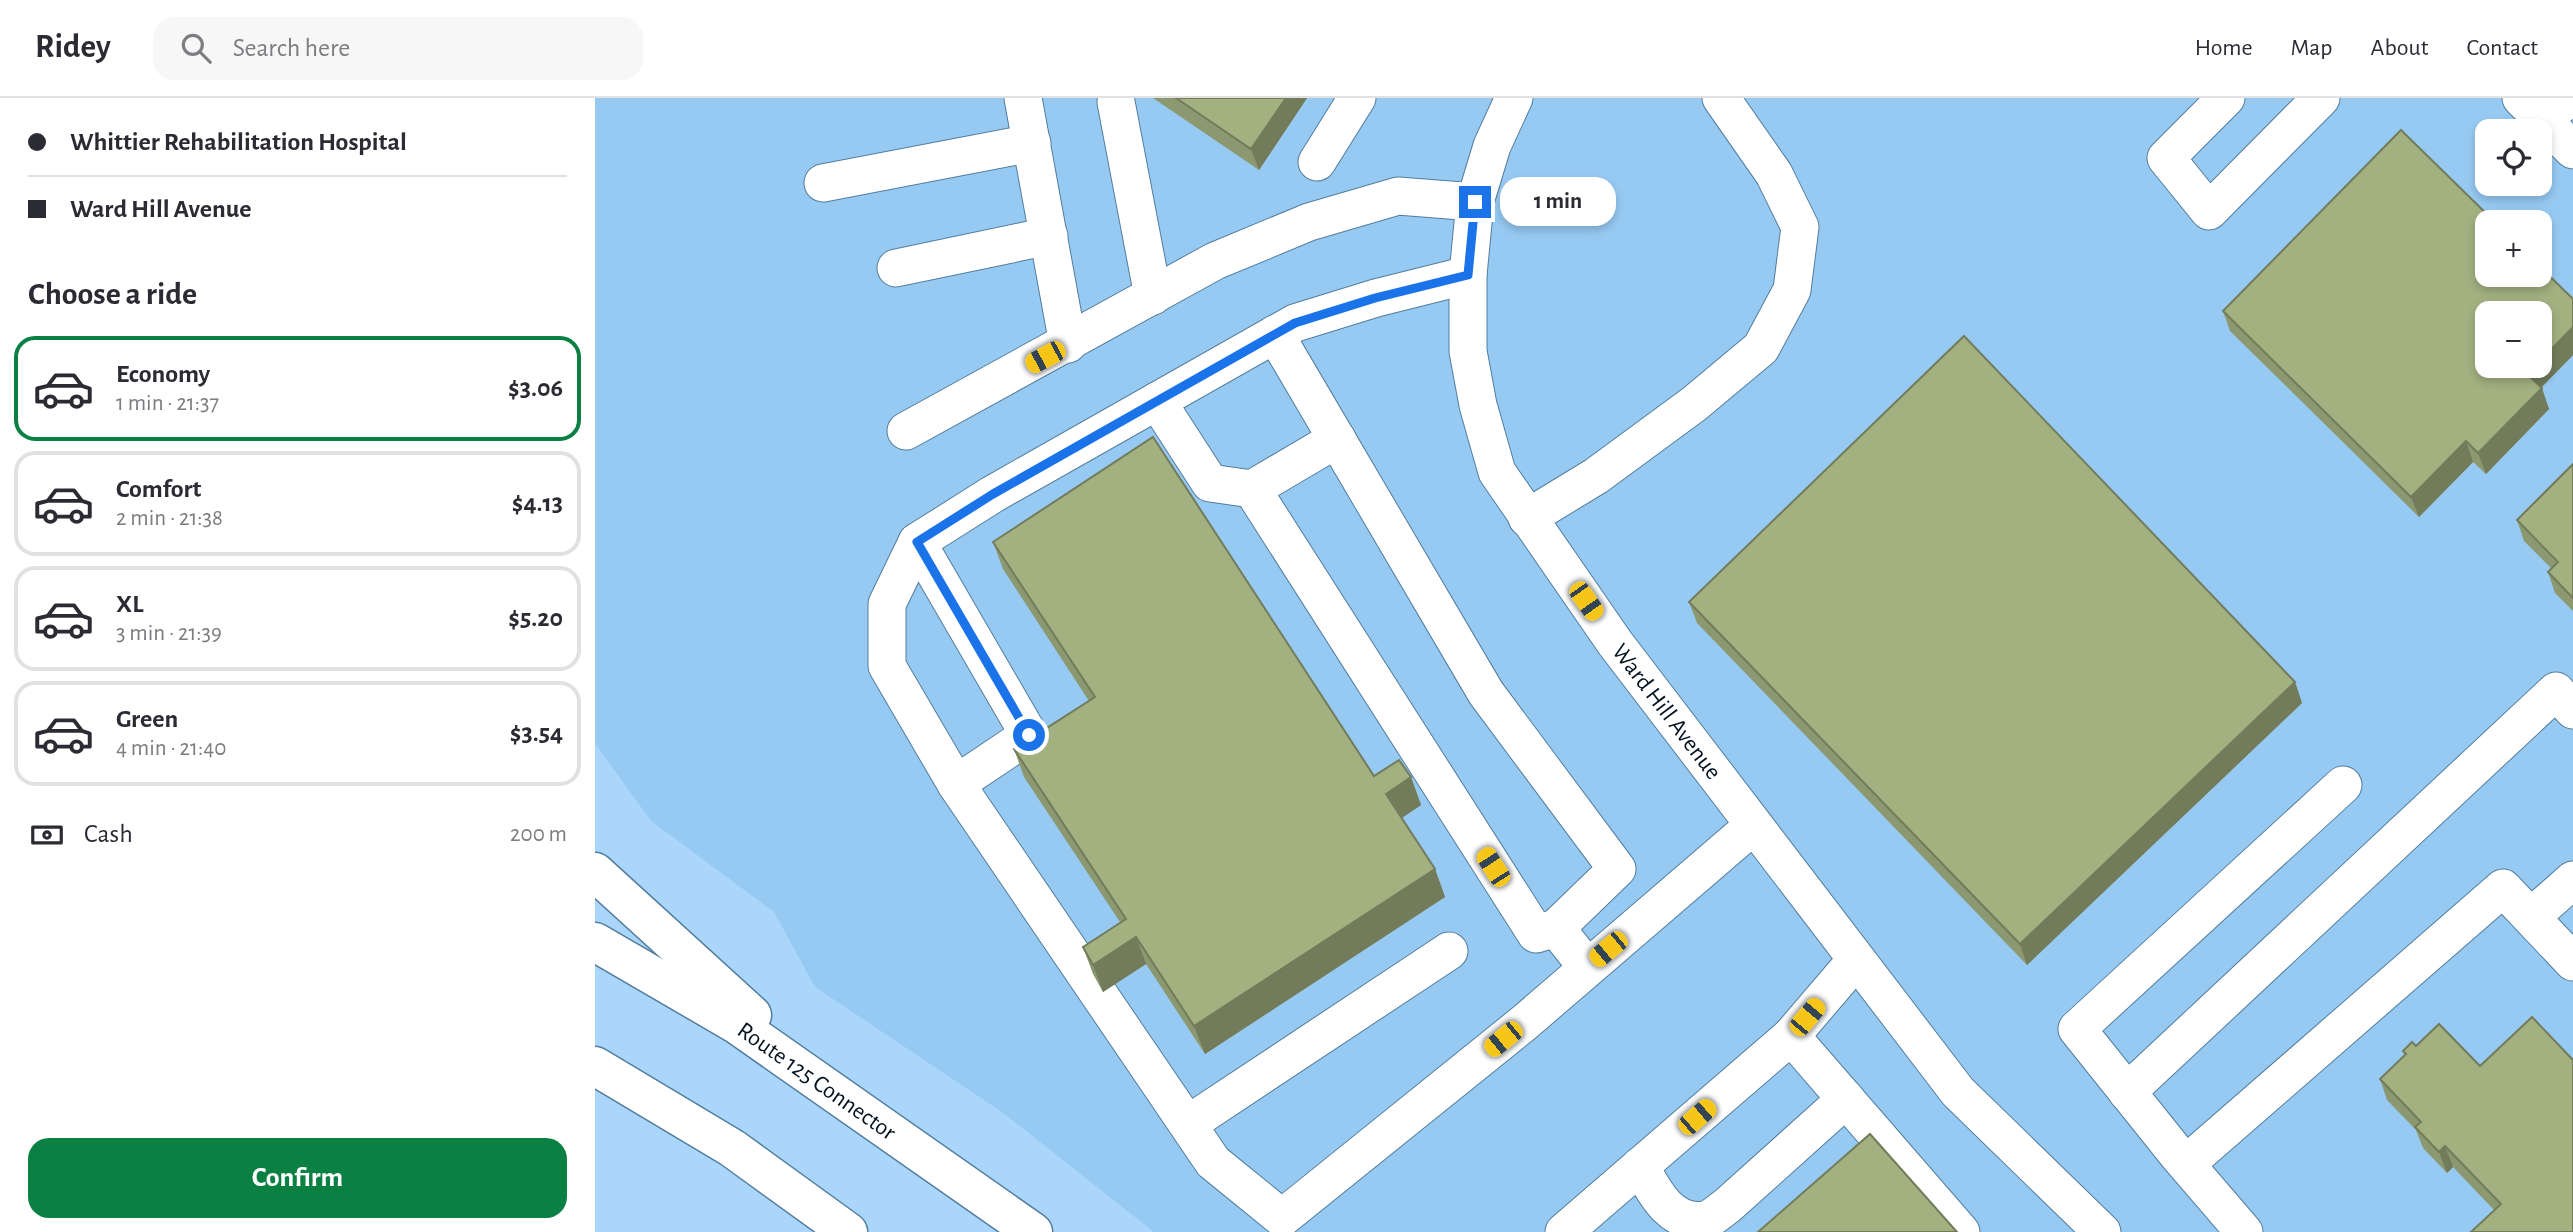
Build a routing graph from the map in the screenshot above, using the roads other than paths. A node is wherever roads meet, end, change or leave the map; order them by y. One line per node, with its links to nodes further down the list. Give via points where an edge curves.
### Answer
1 (1023, 98): 9 (street)
2 (1357, 98): 11 (street)
3 (1514, 98): 13 (street, Ward Hill Avenue, via 1492,146)
4 (1721, 98): 24 (street, via 1774,174 1800,227 1792,290 1761,348 1596,476)
5 (2226, 98): 6 (street, via 2166,158 2209,211)
6 (2321, 98)
7 (1117, 102): 17 (street)
8 (2544, 105): 10 (street)
9 (1032, 143): 12 (street); 14 (street)
10 (2573, 150)
11 (1317, 162)
12 (823, 183)
13 (1475, 202): 16 (street, Ward Hill Avenue); 17 (street, via 1398,196 1347,210 1215,261)
14 (1049, 236): 15 (street); 19 (street)
15 (896, 268)
16 (1468, 275): 18 (street, via 1375,298 1295,323); 24 (street, Ward Hill Avenue, via 1468,351 1478,405 1497,472)
17 (1153, 296): 19 (street)
18 (1275, 334): 20 (street); 22 (street)
19 (1068, 344): 21 (street)
20 (1157, 401): 23 (street, via 1210,483); 25 (street)
21 (907, 431)
22 (1337, 439): 23 (street); 33 (street, via 1486,693 1617,869)
23 (1252, 489): 33 (street, via 1536,934)
24 (1528, 518): 29 (street, Ward Hill Avenue)
25 (917, 542): 27 (street, via 887,604 887,666); 27 (street, via 1029,735)
26 (2573, 710): 41 (street, via 2556,691)
27 (956, 783): 44 (street)
28 (2343, 785): 41 (street, via 2077,1029)
29 (1753, 826): 36 (street, Ward Hill Avenue); 38 (street)
30 (595, 872): 42 (highway)
31 (2573, 880): 32 (street)
32 (2531, 917): 37 (street); 45 (street, via 2503,888)
33 (1556, 928): 38 (street)
34 (595, 942): 42 (highway, Route 125 Connector, via 736,1024)
35 (1449, 951): 44 (street)
36 (1856, 960): 39 (street); 51 (street, Ward Hill Avenue, via 1958,1092)
37 (2573, 962)
38 (1587, 967): 44 (street, via 1282,1218 1213,1162)
39 (1791, 1036): 43 (street); 46 (street)
40 (595, 1066): 47 (highway, via 732,1148)
41 (2127, 1092): 45 (street)
42 (837, 1097): 48 (highway, Route 125 Connector)
43 (1846, 1099): 46 (street, via 1706,1220 1673,1212 1658,1198); 50 (street)
44 (1188, 1124)
45 (2186, 1164): 52 (street)
46 (1640, 1166): 49 (street)
47 (848, 1232)
48 (1033, 1232)
49 (1564, 1232)
50 (1961, 1232)
51 (2102, 1232)
52 (2244, 1232)

